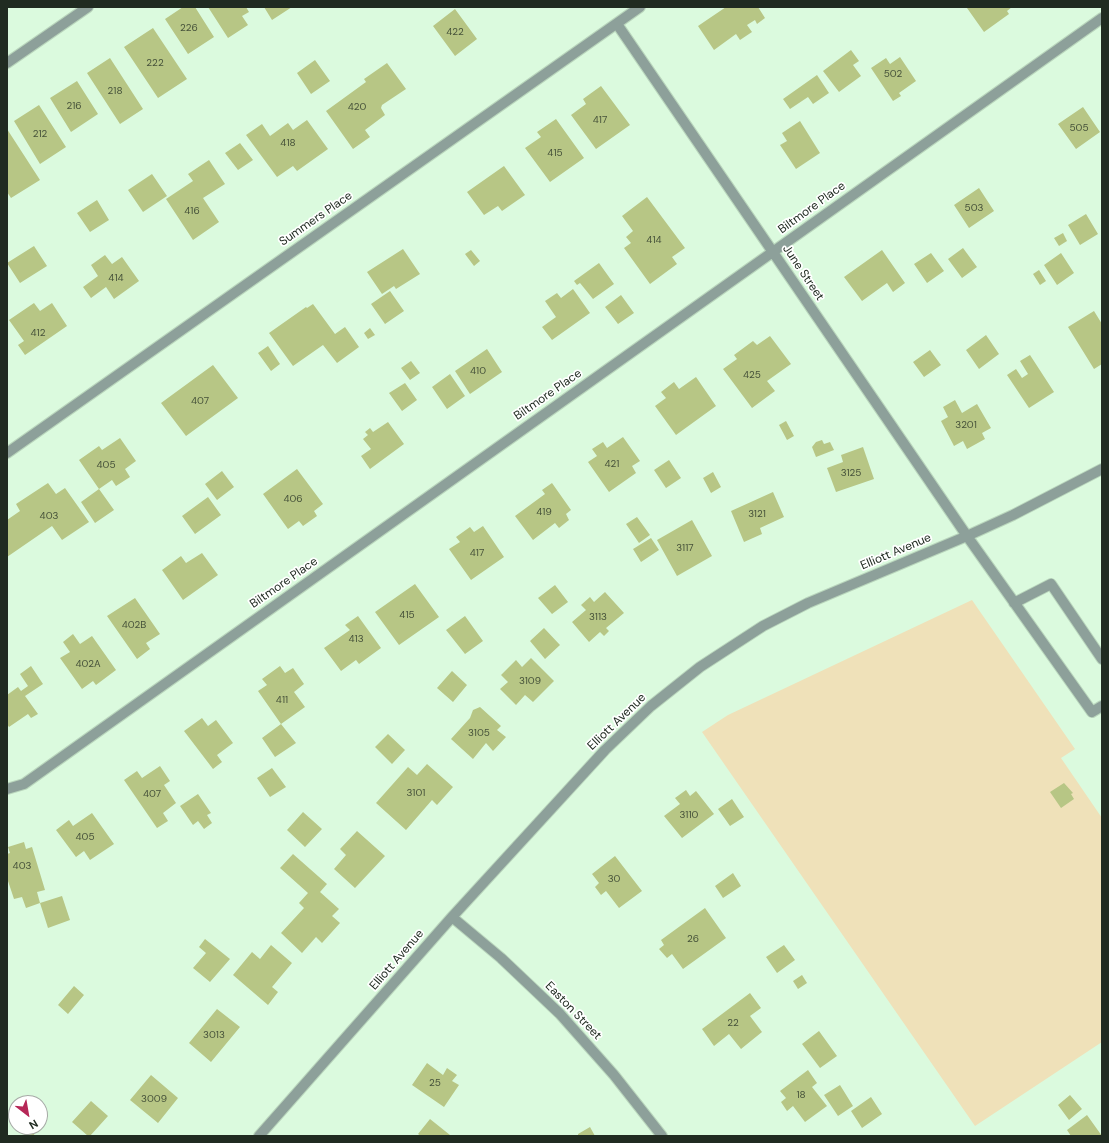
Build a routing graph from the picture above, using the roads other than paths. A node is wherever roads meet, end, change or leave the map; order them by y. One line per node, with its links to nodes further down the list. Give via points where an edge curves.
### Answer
1 (88, 7): 5 (street)
2 (640, 7): 4 (street, Summers Place)
3 (1102, 18): 6 (street, Biltmore Place)
4 (617, 24): 6 (street, June Street); 7 (street, Summers Place)
5 (7, 63)
6 (773, 252): 9 (street, June Street); 13 (street, Biltmore Place, via 24,784)
7 (7, 453)
8 (1102, 469): 9 (street, Elliott Avenue)
9 (967, 536): 10 (street, June Street); 14 (street, Elliott Avenue, via 808,603 763,626 700,667 651,706 605,750)
10 (1014, 603): 11 (street, via 1052,584); 12 (street, June Street, via 1092,712)
11 (1102, 659)
12 (1102, 706)
13 (7, 789)
14 (452, 917): 15 (street, Elliott Avenue); 16 (street, Easton Street, via 501,958 560,1014 614,1075)
15 (259, 1136)
16 (662, 1136)

